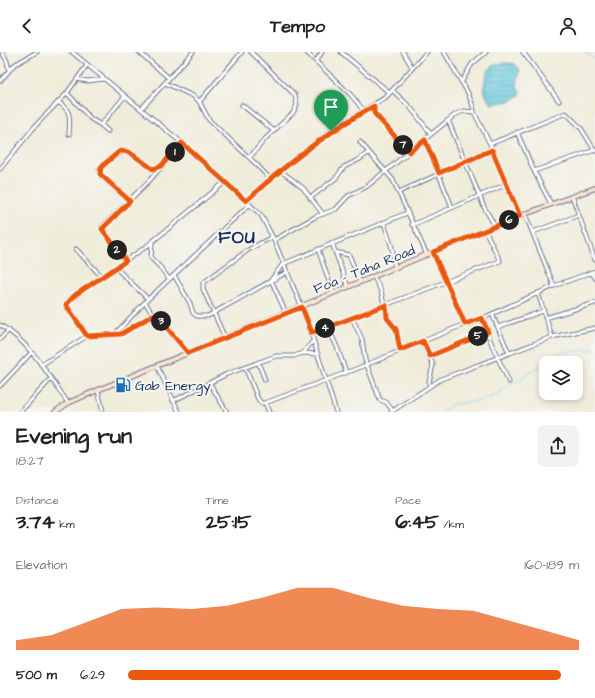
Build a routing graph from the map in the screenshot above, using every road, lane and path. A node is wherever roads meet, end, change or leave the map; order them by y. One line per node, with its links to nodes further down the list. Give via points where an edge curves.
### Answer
1 (2, 52): 19 (street)
2 (37, 52): 19 (street)
3 (72, 52): 17 (street)
4 (193, 52): 20 (street)
5 (242, 52): 31 (street)
6 (251, 52): 39 (street, via 297,99 296,109)
7 (306, 52): 16 (street)
8 (322, 52): 16 (street)
9 (341, 52): 26 (street, via 374,82)
10 (403, 52): 18 (street)
11 (427, 52): 18 (street)
12 (444, 52): 24 (street)
13 (486, 52): 24 (street, via 469,67)
14 (523, 52): 29 (street)
15 (142, 53): 20 (street)
16 (316, 61): 35 (street)
17 (87, 65): 21 (street); 22 (street)
18 (412, 68): 26 (street)
19 (9, 70): 23 (street)
20 (169, 78): 25 (street)
21 (77, 79): 22 (street); 27 (street)
22 (104, 79): 28 (street)
23 (0, 81)
24 (462, 81): 36 (street, via 472,101)
25 (165, 83): 31 (street, via 193,96); 34 (street)
26 (391, 91): 33 (street); 43 (street, via 410,107)
27 (67, 93): 30 (street); 38 (street, via 91,119)
28 (125, 96): 34 (street); 38 (street)
29 (559, 101)
30 (58, 102): 42 (street, via 67,108 70,119); 55 (street)
31 (199, 102): 52 (street, via 209,120)
32 (242, 104): 39 (street)
33 (374, 106): 35 (street); 51 (street, via 374,113)
34 (141, 109): 46 (street)
35 (364, 111): 58 (street, via 331,131)
36 (474, 112): 37 (street, via 462,111); 47 (street)
37 (448, 120): 43 (street); 53 (street)
38 (101, 125): 40 (street)
39 (274, 131): 52 (street)
40 (108, 132)
41 (517, 132): 47 (street); 49 (street, via 566,113 575,120); 57 (street)
42 (69, 134)
43 (431, 134): 44 (street)
44 (425, 140): 51 (street); 59 (street)
45 (360, 142): 50 (street)
46 (182, 143): 54 (street); 61 (street)
47 (490, 144): 48 (street)
48 (492, 150): 53 (street); 62 (street)
49 (595, 150): 57 (street)
50 (369, 152): 56 (street, via 377,164); 67 (street, via 360,160 344,167 336,178)
51 (409, 152): 56 (street)
52 (250, 157): 60 (street)
53 (466, 161): 59 (street); 65 (street)
54 (161, 166): 68 (street); 68 (street, via 152,169 135,155 120,151 101,167 101,176)
55 (0, 169)
56 (386, 171): 64 (street); 74 (street, via 366,187 348,196 336,209)
57 (534, 171): 71 (street)
58 (281, 172): 60 (street); 67 (street, via 303,188)
59 (439, 173): 64 (street); 72 (street)
60 (270, 180): 69 (street)
61 (225, 182): 69 (street); 84 (street)
62 (507, 184): 65 (street); 77 (street)
63 (595, 188): 66 (street, Foa - Taha Road)
64 (399, 192): 73 (street)
65 (480, 195): 72 (street); 80 (street)
66 (572, 196): 71 (street, Foa - Taha Road); 76 (street)
67 (310, 198): 74 (street)
68 (130, 201): 92 (street, via 102,229)
69 (246, 201): 70 (street)
70 (250, 204): 83 (street, via 261,215); 98 (street)
71 (551, 204): 75 (street, Foa - Taha Road)
72 (452, 207): 79 (street)
73 (407, 213): 78 (street); 79 (street)
74 (323, 214): 83 (street)
75 (525, 214): 77 (street, Foa - Taha Road); 82 (street)
76 (579, 215): 82 (street); 91 (street)
77 (520, 216): 80 (street, Foa - Taha Road)
78 (384, 223): 85 (street); 95 (street)
79 (412, 225): 90 (street)
80 (495, 226): 81 (street, Foa - Taha Road)
81 (485, 230): 89 (street, Foa - Taha Road); 105 (street, via 500,261)
82 (533, 232): 106 (street)
83 (273, 239): 93 (street); 115 (street, via 248,250 202,283)
84 (152, 243): 92 (street); 102 (street, via 151,258)
85 (332, 243): 87 (street); 88 (street)
86 (76, 249): 99 (street)
87 (318, 249): 93 (street); 108 (street)
88 (335, 252): 104 (street, via 349,255); 107 (street)
89 (433, 252): 90 (street, Foa - Taha Road); 105 (street)
90 (427, 255): 95 (street, Foa - Taha Road)
91 (595, 260)
92 (126, 261): 94 (street)
93 (283, 264): 96 (street); 103 (street)
94 (116, 268): 99 (street); 110 (street)
95 (395, 268): 100 (street, Foa - Taha Road)
96 (287, 272): 103 (street); 113 (street)
97 (593, 272): 101 (street); 106 (street)
98 (174, 275): 102 (street); 115 (street, via 190,302 194,315 208,316)
99 (102, 277): 131 (street, via 75,295 66,305)
100 (374, 277): 104 (street, Foa - Taha Road); 112 (street)
101 (595, 278)
102 (169, 279): 110 (street)
103 (271, 280): 115 (street); 116 (street)
104 (360, 282): 107 (street, Foa - Taha Road)
105 (446, 282): 112 (street); 122 (street)
106 (554, 286): 109 (street)
107 (348, 287): 108 (street, Foa - Taha Road)
108 (333, 293): 113 (street, Foa - Taha Road)
109 (538, 293): 114 (street); 117 (street)
110 (147, 300): 118 (street); 130 (street)
111 (595, 303): 121 (street)
112 (386, 305): 119 (street); 137 (street, via 387,318 396,329)
113 (302, 307): 116 (street, Foa - Taha Road); 129 (street)
114 (543, 311): 121 (street); 125 (street)
115 (213, 312): 133 (street)
116 (286, 313): 133 (street, Foa - Taha Road)
117 (492, 314): 120 (street); 125 (street)
118 (153, 315): 130 (street, via 126,332); 139 (street)
119 (352, 318): 124 (street); 146 (street, via 362,339)
120 (482, 318): 122 (street); 128 (street)
121 (545, 318): 132 (street)
122 (465, 324): 135 (street)
123 (0, 325): 127 (street)
124 (328, 327): 129 (street); 150 (street)
125 (498, 327): 141 (street)
126 (595, 328): 132 (street)
127 (9, 330): 134 (street); 138 (street)
128 (488, 332): 143 (street); 144 (street)
129 (312, 333): 136 (street)
130 (115, 334): 131 (street)
131 (87, 336): 147 (street)
132 (552, 337): 141 (street)
133 (225, 338): 139 (street, Foa - Taha Road)
134 (0, 339)
135 (423, 341): 137 (street); 143 (street)
136 (313, 342): 140 (street); 142 (street)
137 (400, 350): 146 (street)
138 (31, 353): 147 (street); 156 (street)
139 (188, 353): 148 (street, Foa - Taha Road)
140 (303, 353): 142 (street); 145 (street, via 294,356 281,355)
141 (509, 353): 144 (street)
142 (318, 354): 152 (street)
143 (430, 356): 157 (street, via 433,369)
144 (499, 357): 154 (street); 157 (street, via 441,379)
145 (258, 362): 149 (street); 153 (street)
146 (367, 364): 150 (street); 162 (street, via 380,400 386,402)
147 (41, 365): 151 (street)
148 (157, 366): 158 (street, Foa - Taha Road); 159 (street)
149 (245, 367): 155 (street); 161 (street, via 260,402)
150 (346, 372): 152 (street)
151 (51, 379): 160 (street); 163 (street)
152 (327, 379): 161 (street); 169 (street)
153 (265, 380)
154 (509, 382)
155 (210, 384): 159 (street); 167 (street)
156 (0, 386)
157 (430, 386): 162 (street)
158 (98, 390): 160 (street, Foa - Taha Road); 165 (street)
159 (174, 401): 166 (street)
160 (68, 403): 164 (street, Foa - Taha Road)
161 (265, 403): 168 (street)
162 (392, 411)
163 (20, 412)
164 (55, 412)
165 (102, 412)
166 (179, 412)
167 (227, 412)
168 (269, 412)
169 (336, 412)

